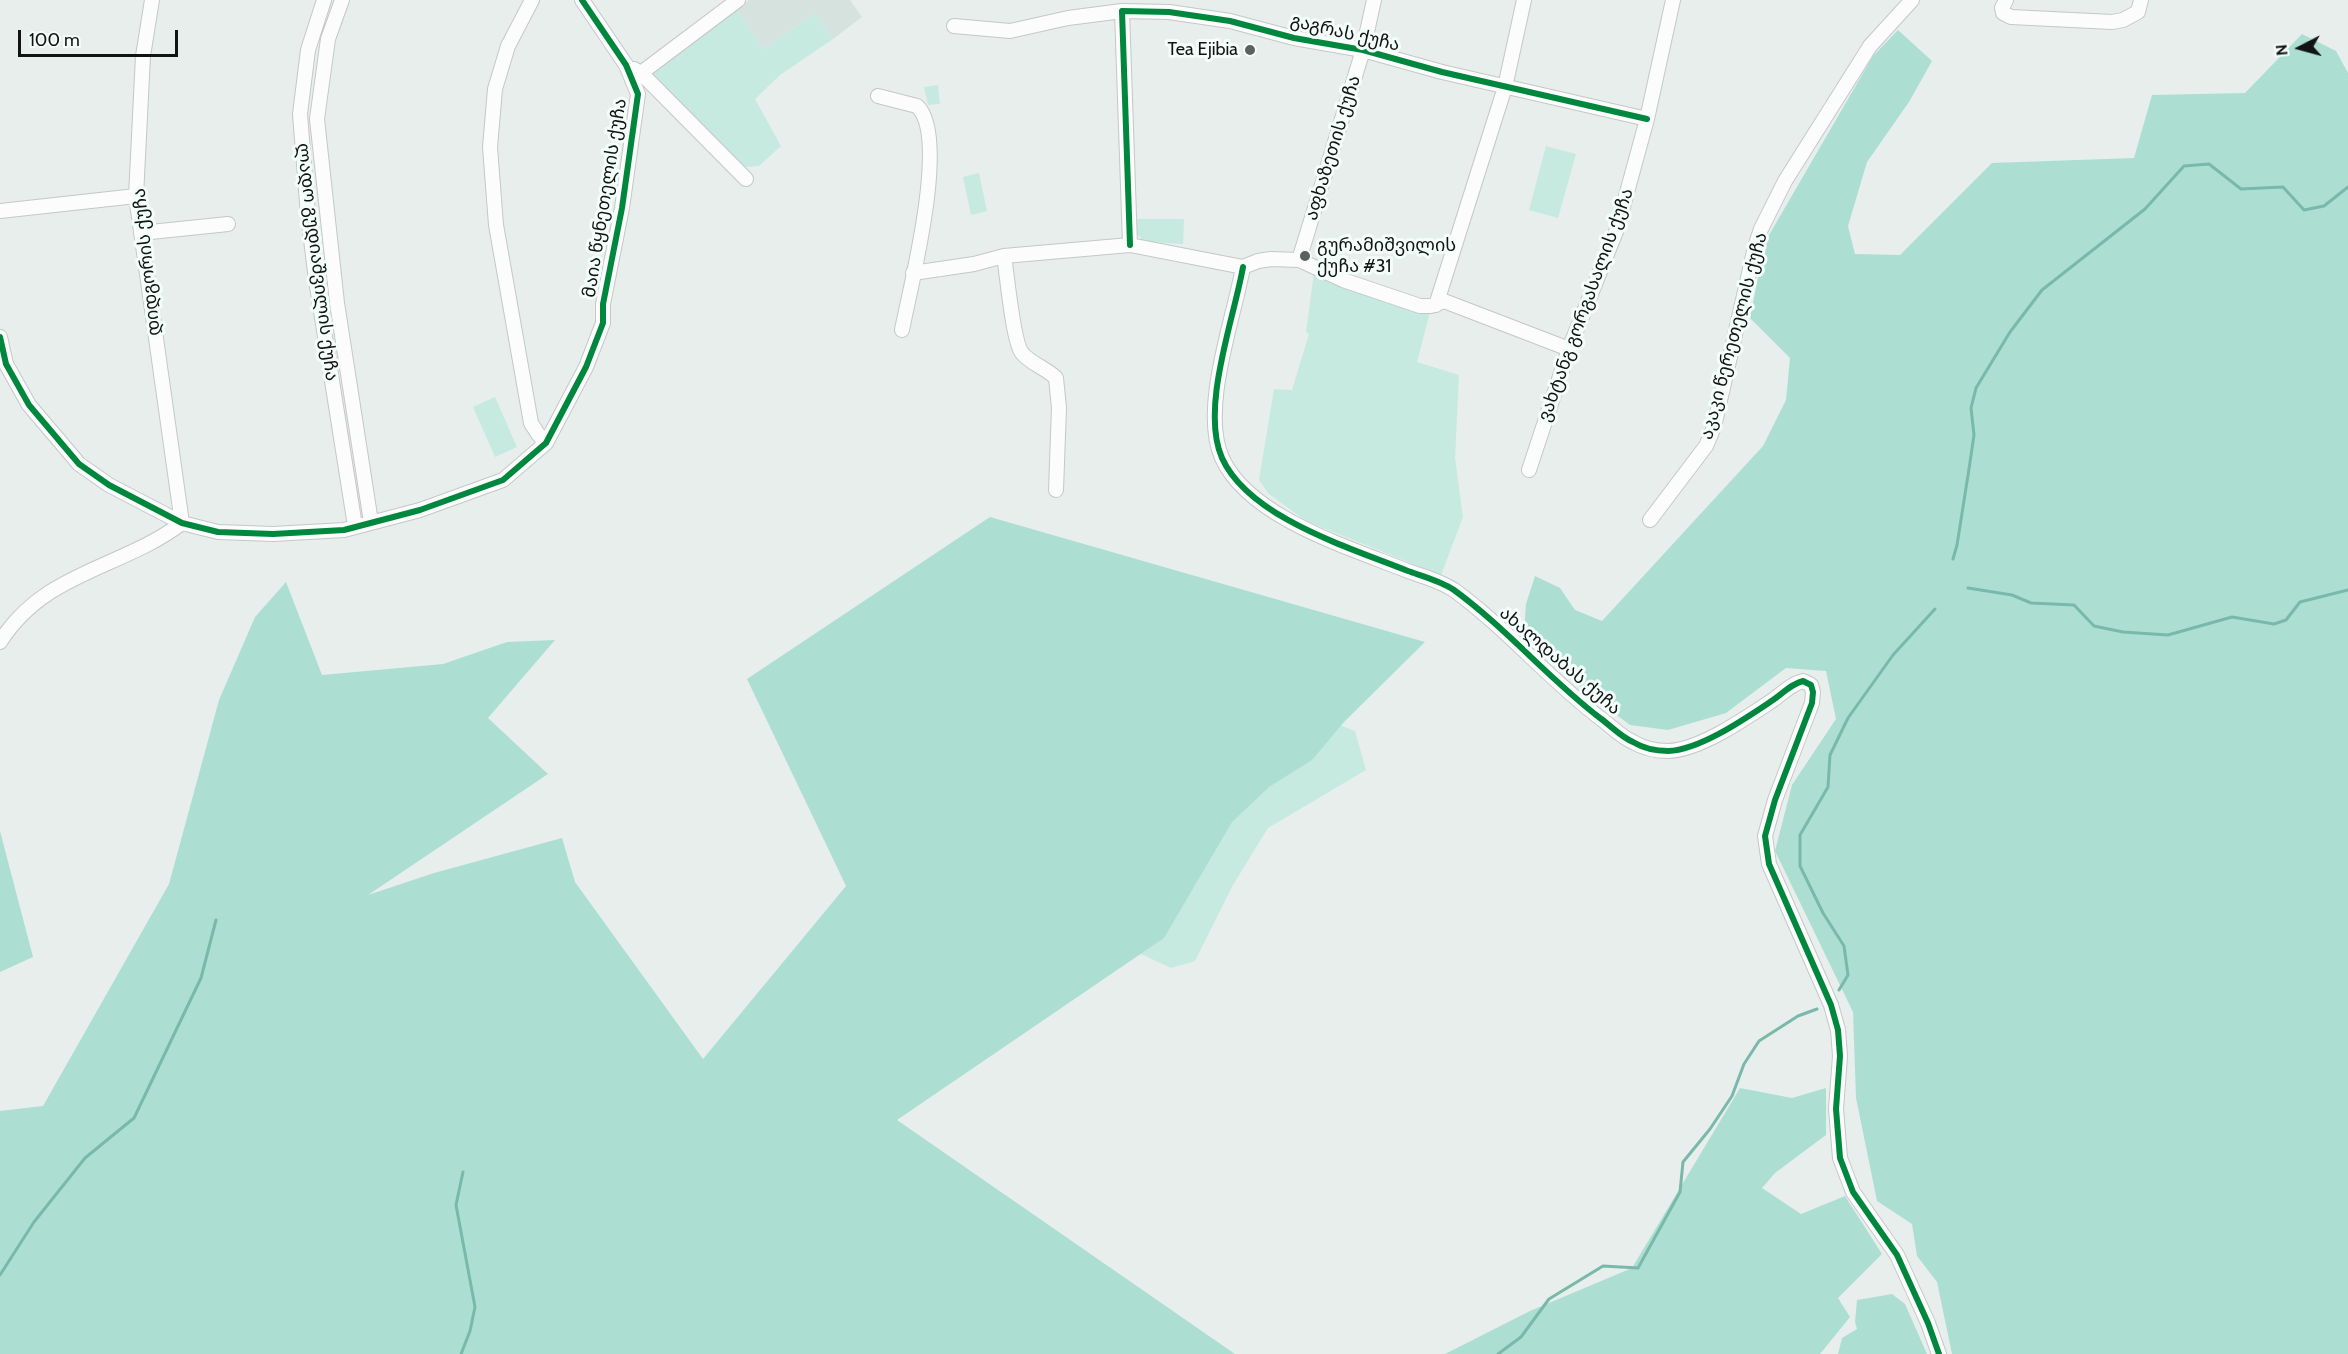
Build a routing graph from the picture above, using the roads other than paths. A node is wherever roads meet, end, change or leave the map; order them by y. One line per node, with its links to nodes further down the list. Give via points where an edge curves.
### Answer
1 (152, 0): 24 (street, დიდგორის ქუჩა, via 143,56)
2 (324, 0): 22 (street, ლადო გუდიაშვილის ქუჩა, via 308,50 300,114)
3 (342, 0): 21 (street, ლადო გუდიაშვილის ქუჩა, via 328,39 317,119)
4 (532, 0): 39 (street, via 508,46 495,89 490,147 496,225 531,423)
5 (582, 0): 16 (street, მაია წყნეთელის ქუჩა)
6 (738, 0): 17 (street)
7 (1374, 0): 15 (street, აფხაზეთის ქუჩა)
8 (1524, 0): 18 (street)
9 (1673, 0): 20 (street, ვახტანგ გორგასალის ქუჩა)
10 (1912, 0): 42 (street, აკაკი წერეთელის ქუჩა, via 1870,46 1780,191 1755,247 1714,427 1706,446)
11 (2006, 0): 12 (street, via 2003,13 2011,17 2112,22 2138,12)
12 (2141, 0)
13 (1122, 11): 14 (street, გაგრას ქუჩა, via 1010,31); 15 (street, გაგრას ქუჩა, via 1169,12 1230,21); 28 (street)
14 (954, 26)
15 (1363, 50): 18 (street, გაგრას ქუჩა); 30 (street, აფხაზეთის ქუჩა)
16 (626, 65): 17 (street); 39 (street, მაია წყნეთელის ქუჩა, via 638,94 622,208 603,303 603,323 586,367)
17 (641, 73): 23 (street)
18 (1505, 87): 20 (street, გაგრას ქუჩა); 33 (street)
19 (878, 96): 32 (street, via 917,106 930,130 928,193)
20 (1647, 119): 36 (street, ვახტანგ გორგასალის ქუჩა, via 1617,230)
21 (319, 139): 22 (street); 37 (street, ლადო გუდიაშვილის ქუჩა)
22 (302, 141): 38 (street, ლადო გუდიაშვილის ქუჩა, via 308,216)
23 (746, 179)
24 (136, 196): 25 (street); 27 (street, დიდგორის ქუჩა)
25 (0, 211)
26 (228, 224): 27 (street)
27 (141, 233): 44 (street, დიდგორის ქუჩა)
28 (1130, 245): 29 (street); 31 (street)
29 (1004, 256): 32 (street); 41 (street, via 1018,346 1056,378)
30 (1299, 260): 31 (street, via 1271,259); 33 (street, via 1410,303)
31 (1244, 267): 47 (street, ახალდაბას ქუჩა, via 1217,384 1216,430 1221,456 1238,483 1270,508 1303,529 1451,588 1499,626 1578,701 1632,742 1651,749 1683,749 1704,742 1795,683 1811,685 1812,703 1765,836 1769,864 1831,1005 1838,1030 1836,1109 1840,1158 1853,1192 1897,1255)
32 (913, 273): 34 (street)
33 (1436, 305): 36 (street, via 1444,301)
34 (902, 330)
35 (0, 337): 44 (street, მაია წყნეთელის ქუჩა, via 6,364 29,405 79,464 109,485)
36 (1569, 349): 40 (street, ვახტანგ გორგასალის ქუჩა)
37 (349, 375): 38 (street); 43 (street, ლადო გუდიაშვილის ქუჩა)
38 (332, 378): 45 (street, ლადო გუდიაშვილის ქუჩა)
39 (546, 443): 43 (street, მაია წყნეთელის ქუჩა, via 503,480 420,510)
40 (1528, 470)
41 (1056, 490)
42 (1650, 520)
43 (371, 522): 45 (street, მაია წყნეთელის ქუჩა)
44 (182, 523): 45 (street, მაია წყნეთელის ქუჩა, via 218,532 273,534); 46 (street, via 53,589 9,628)
45 (355, 526)
46 (0, 642)
47 (1939, 1354)

